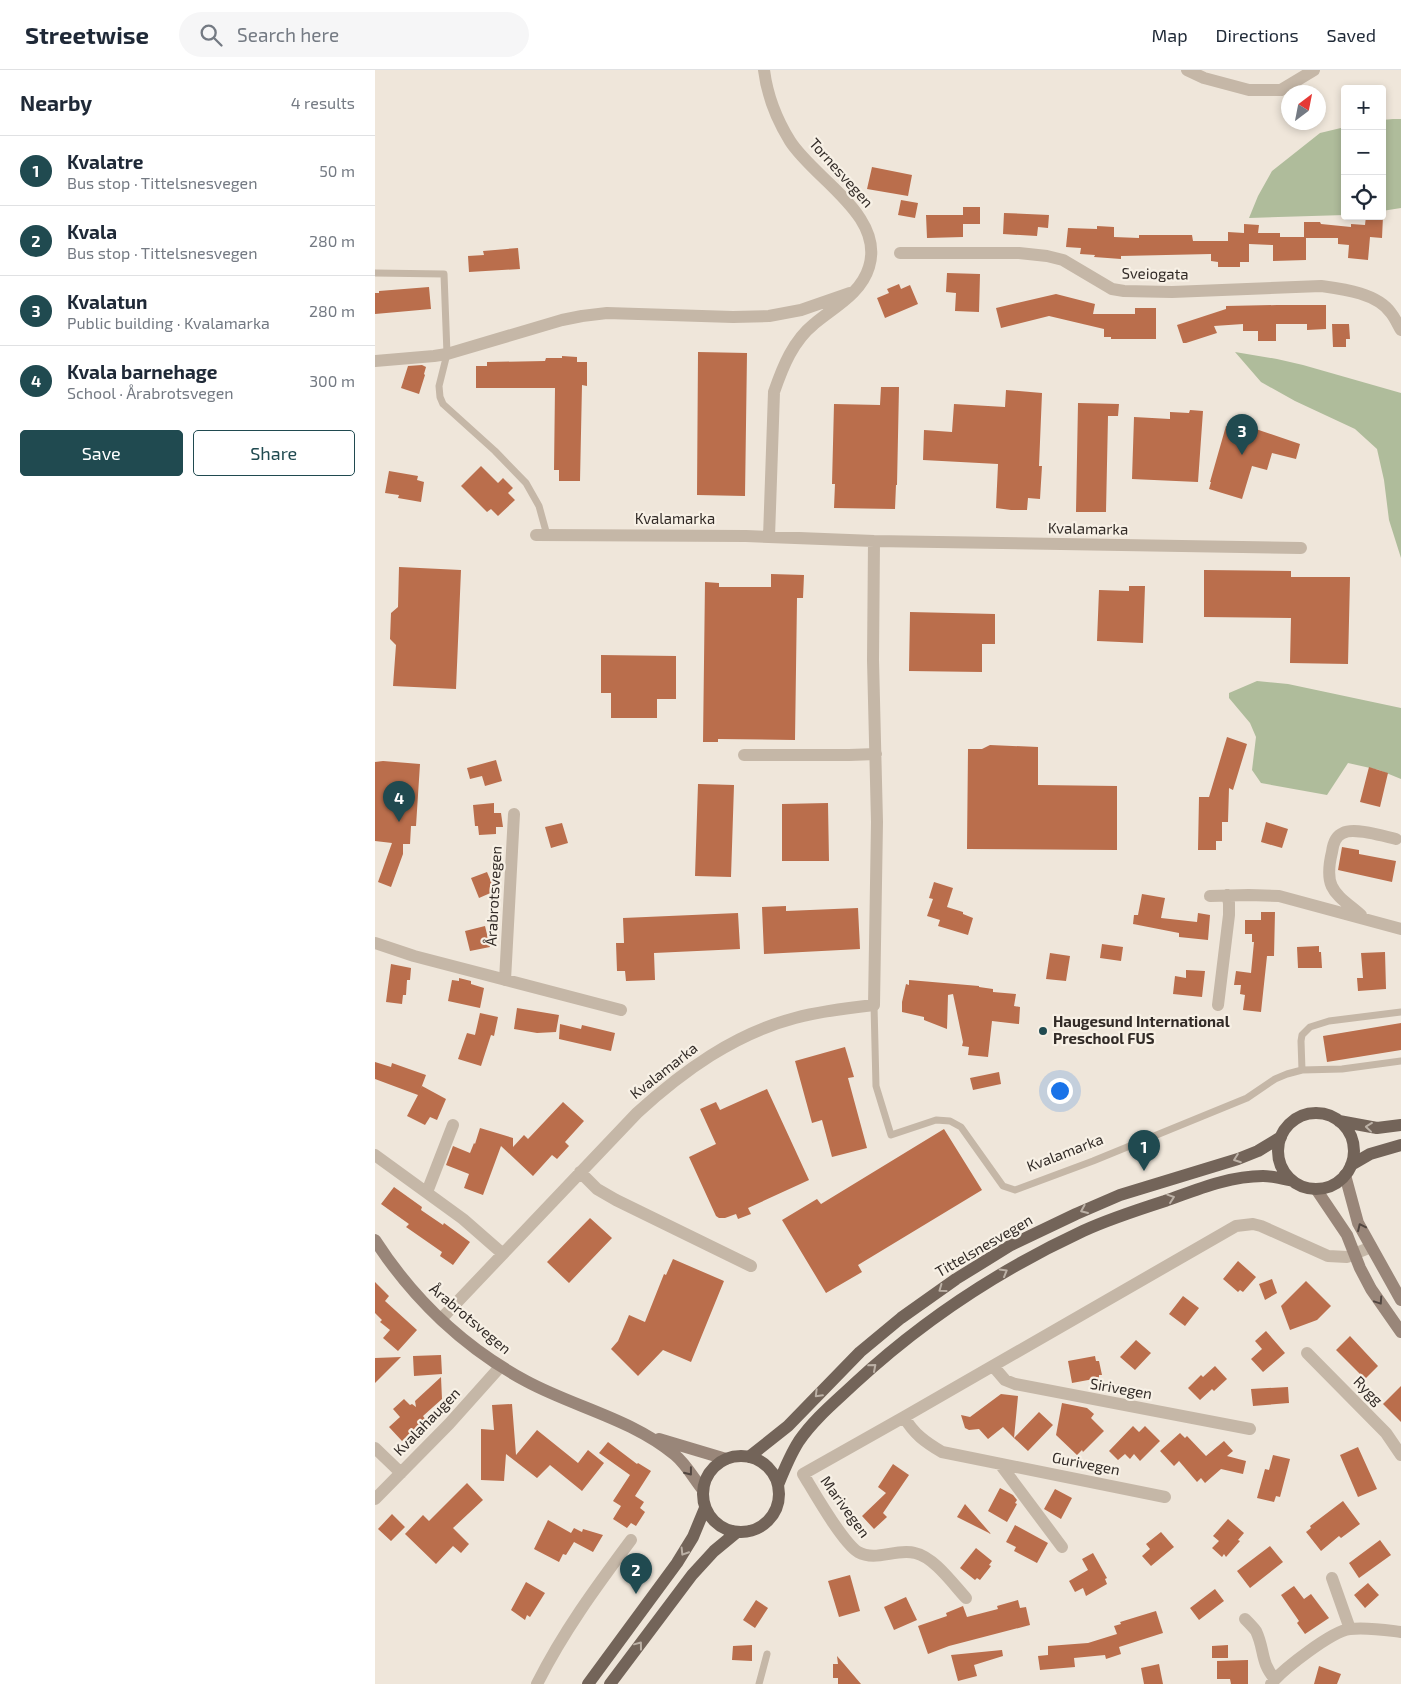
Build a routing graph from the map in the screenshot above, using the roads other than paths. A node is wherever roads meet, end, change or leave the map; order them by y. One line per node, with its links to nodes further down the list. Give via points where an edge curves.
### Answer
1 (764, 70): 6 (street, Tornesvegen, via 769,95 790,141 855,211 871,239 869,268)
2 (1187, 70): 3 (street, via 1249,90 1281,90)
3 (1314, 70)
4 (900, 252): 7 (street, Sveiogata, via 1047,256 1063,260 1112,289 1124,291 1321,286 1343,289 1370,297 1390,311)
5 (375, 273): 8 (lane, via 444,274)
6 (855, 291): 8 (street, via 801,310 769,316 582,316); 11 (street, Tornesvegen, via 796,343 774,392)
7 (1401, 330)
8 (447, 354): 9 (street); 10 (lane, via 439,386 443,404 526,482 539,506)
9 (375, 361)
10 (542, 535): 11 (street, Kvalamarka)
11 (769, 537): 12 (street, Kvalamarka)
12 (874, 541): 13 (street, Kvalamarka); 14 (street, Kvalamarka)
13 (1301, 548)
14 (876, 754): 15 (street); 24 (street, Kvalamarka)
15 (744, 755)
16 (514, 814): 23 (street, Årabrotsvegen)
17 (1396, 839): 20 (street, via 1353,831 1344,832 1334,842 1328,865 1330,886)
18 (1227, 895): 19 (street); 20 (street, via 1279,896); 25 (street, via 1229,915)
19 (1210, 896)
20 (1367, 920): 21 (street)
21 (1401, 930)
22 (375, 943): 23 (street)
23 (505, 980): 26 (street)
24 (874, 1005): 29 (lane, Kvalamarka, via 876,1086 891,1135 935,1120 950,1121 961,1127 1003,1186 1015,1190 1247,1098 1275,1079); 37 (street, Kvalamarka, via 794,1018 732,1043 665,1087)
25 (1218, 1005)
26 (621, 1010)
27 (1401, 1012): 29 (lane, via 1329,1021 1310,1027 1302,1035)
28 (1401, 1061): 29 (lane, Kvalamarka, via 1342,1070)
29 (1302, 1070)
30 (1338, 1120): 32 (main road, one-way to 30, via 1371,1127); 33 (main road, via 1322,1114 1305,1115 1291,1123); 36 (main road, via 1352,1141 1353,1158)
31 (453, 1125): 40 (street)
32 (1401, 1125)
33 (1281, 1137): 38 (main road, via 1279,1161); 57 (main road, Tittelsnesvegen, one-way to 57, via 1237,1159 1111,1199 1076,1214 956,1278 860,1352 788,1426)
34 (1401, 1145): 36 (main road, via 1370,1154)
35 (375, 1155): 40 (street)
36 (1348, 1170): 39 (main road, via 1332,1185); 42 (main road, one-way to 36, via 1359,1223)
37 (580, 1172): 43 (street, Kvalamarka); 45 (street, via 597,1189 616,1200)
38 (1293, 1181): 39 (main road); 61 (main road, one-way to 38, via 799,1440 817,1419 873,1367 968,1293 1084,1231 1172,1198 1239,1178 1265,1176)
39 (1316, 1189): 44 (main road, via 1338,1220)
40 (427, 1192): 43 (street)
41 (375, 1240): 47 (main road, Årabrotsvegen, via 413,1293)
42 (1371, 1247): 44 (street); 46 (main road)
43 (503, 1254): 47 (street, Kvalamarka)
44 (1355, 1254): 48 (main road, one-way to 48, via 1371,1290); 50 (street, via 1327,1256 1261,1226 1236,1226)
45 (751, 1266)
46 (1401, 1300)
47 (441, 1319): 51 (main road, Årabrotsvegen)
48 (1401, 1332)
49 (1307, 1353): 56 (street, Rygg, via 1387,1433)
50 (993, 1366): 52 (street); 53 (street, Sirivegen, via 1005,1380 1021,1386)
51 (500, 1367): 54 (main road, Årabrotsvegen); 60 (street, Kvalahaugen)
52 (904, 1417): 59 (street, Gurivegen, via 920,1438 941,1452); 70 (street, Marivegen, via 803,1474 830,1517 857,1551 867,1556 914,1552 932,1561)
53 (1250, 1429)
54 (646, 1435): 58 (main road, Årabrotsvegen); 62 (main road, Årabrotsvegen, one-way to 62, via 676,1456)
55 (375, 1448): 60 (street)
56 (1401, 1455)
57 (749, 1457): 58 (main road); 61 (main road, via 762,1462)
58 (726, 1459): 62 (main road, via 715,1466)
59 (999, 1464): 63 (street, Gurivegen); 68 (street)
60 (401, 1473): 64 (street, Kvalahaugen)
61 (778, 1485): 66 (main road, via 776,1509 769,1519 760,1527)
62 (703, 1490): 65 (main road)
63 (1165, 1497)
64 (375, 1499)
65 (705, 1508): 66 (main road, via 713,1520); 77 (main road, one-way to 77, via 677,1563)
66 (737, 1532): 78 (main road, one-way to 66, via 692,1575)
67 (631, 1540): 76 (street, via 569,1626)
68 (1062, 1547)
69 (1332, 1578): 72 (street)
70 (967, 1598)
71 (1245, 1619): 75 (street, via 1255,1630)
72 (1350, 1629): 73 (street); 75 (street, via 1329,1638)
73 (1401, 1632)
74 (767, 1654): 79 (lane)
75 (1273, 1682)
76 (537, 1684)
77 (588, 1684)
78 (610, 1684)
79 (759, 1684)

